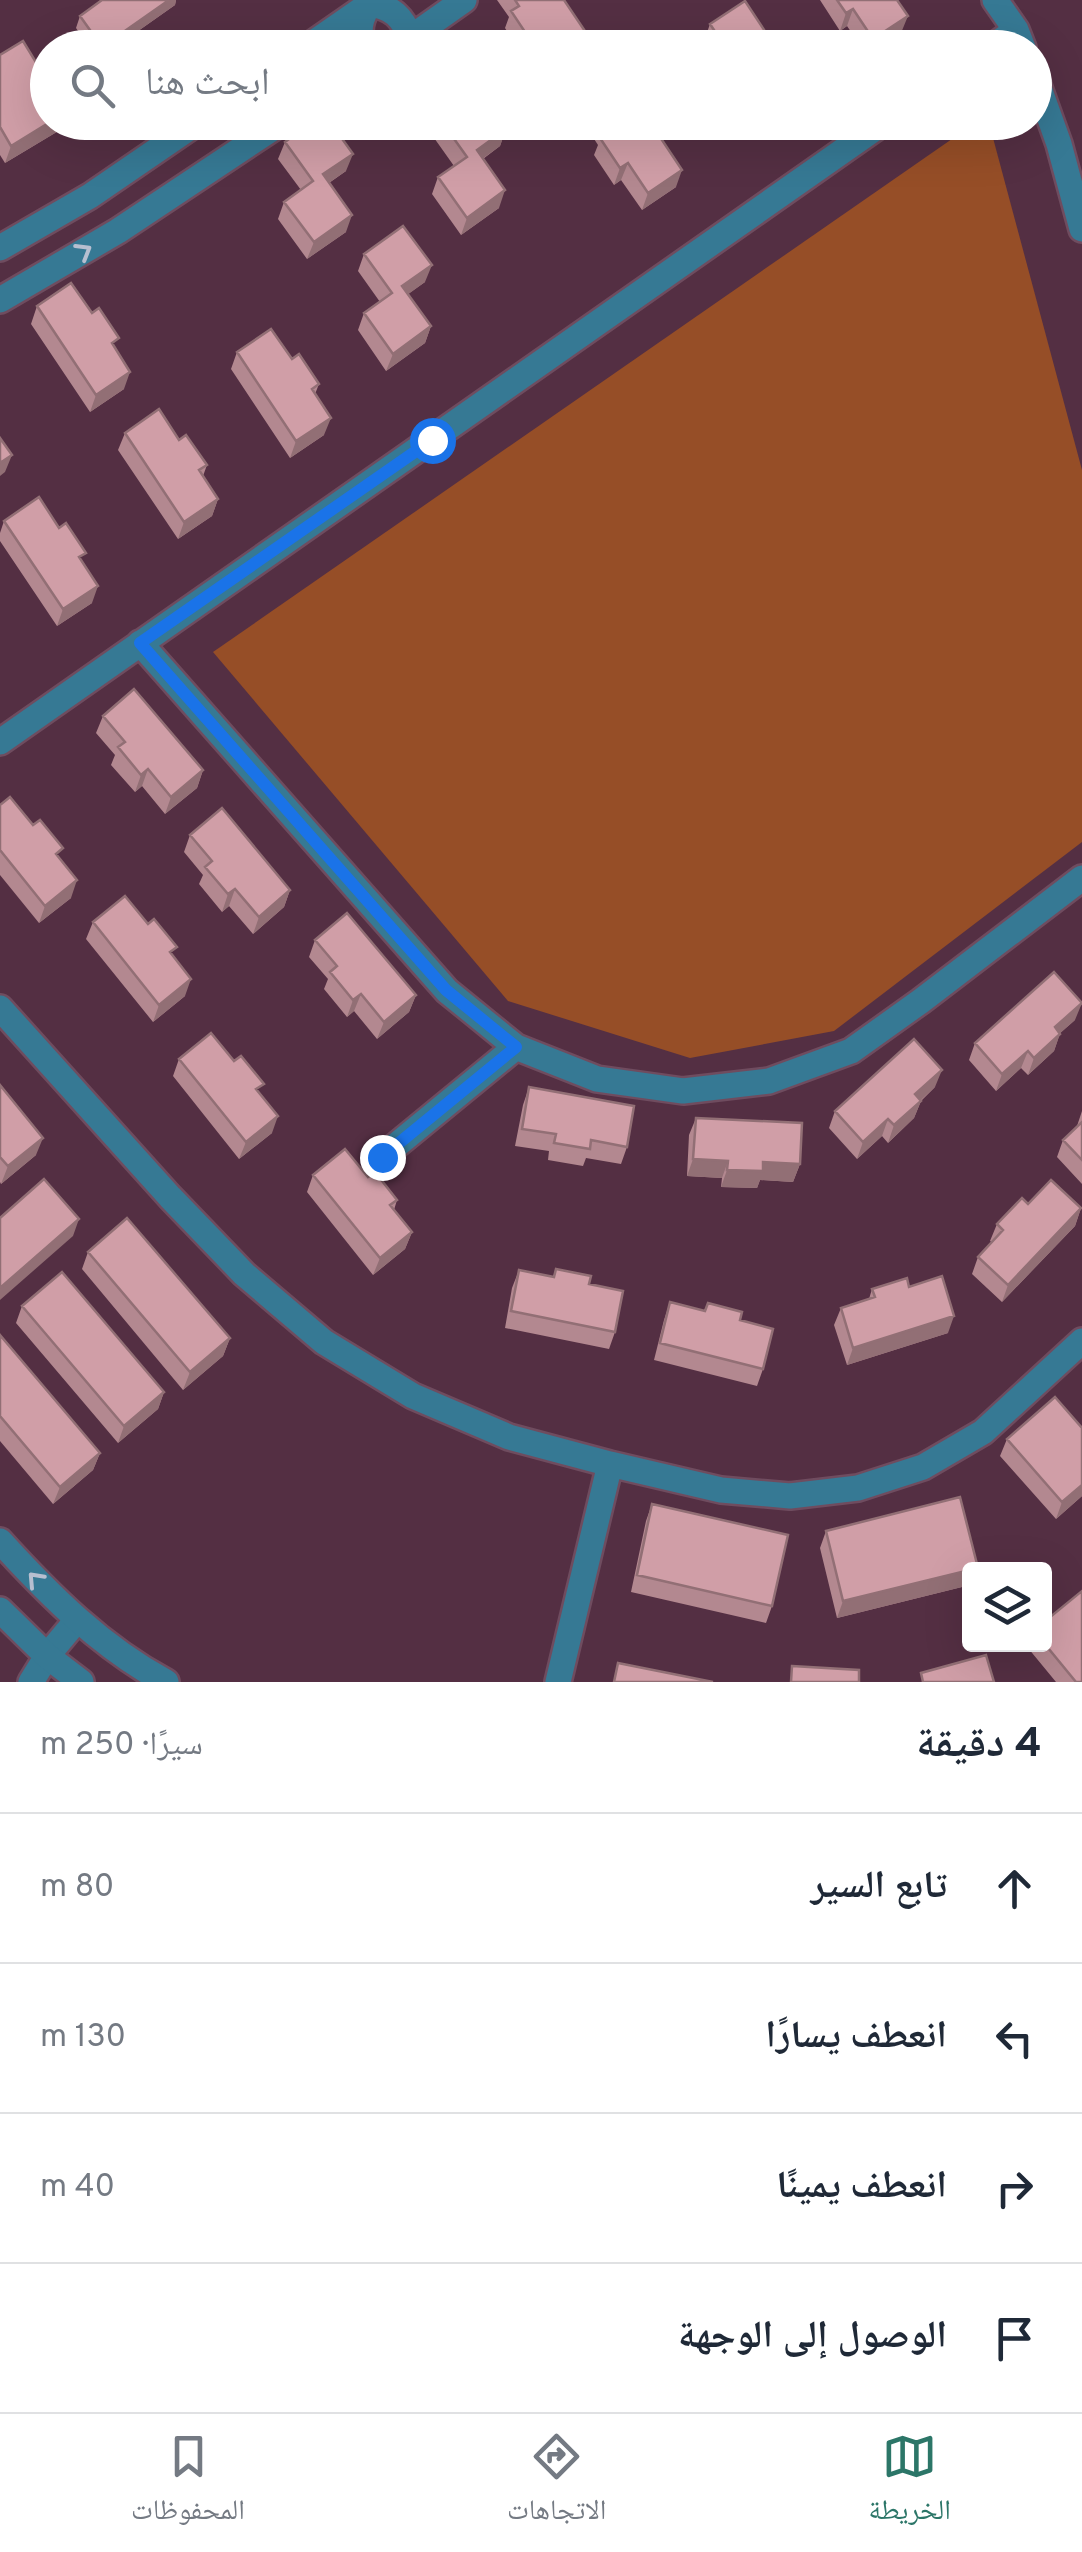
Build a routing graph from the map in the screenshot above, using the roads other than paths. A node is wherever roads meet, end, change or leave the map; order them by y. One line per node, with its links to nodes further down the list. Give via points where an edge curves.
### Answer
1 (464, 0): 7 (street)
2 (995, 0): 8 (street)
3 (371, 1): 4 (street); 5 (street); 6 (street, via 396,13)
4 (331, 30)
5 (361, 30)
6 (405, 30)
7 (421, 30)
8 (1014, 30)
9 (1052, 122): 13 (street)
10 (172, 140): 14 (street)
11 (255, 140): 15 (street, one-way to 11)
12 (858, 140): 16 (street)
13 (1082, 229)
14 (0, 248)
15 (0, 300)
16 (140, 643): 17 (street); 20 (street, via 446,990)
17 (0, 742)
18 (1082, 878): 20 (street, via 850,1050 769,1081 683,1091 597,1079)
19 (0, 1008): 23 (street, via 170,1198 324,1342 413,1396 509,1437)
20 (516, 1047): 21 (street)
21 (382, 1157)
22 (1082, 1340): 23 (street, via 983,1432 923,1467 858,1488 790,1496 721,1490)
23 (610, 1464): 31 (street)
24 (0, 1541): 26 (street, one-way to 24)
25 (0, 1610): 27 (street)
26 (78, 1620): 27 (street); 30 (street)
27 (47, 1656): 28 (street); 29 (street)
28 (31, 1682)
29 (81, 1682)
30 (166, 1682)
31 (558, 1682)

